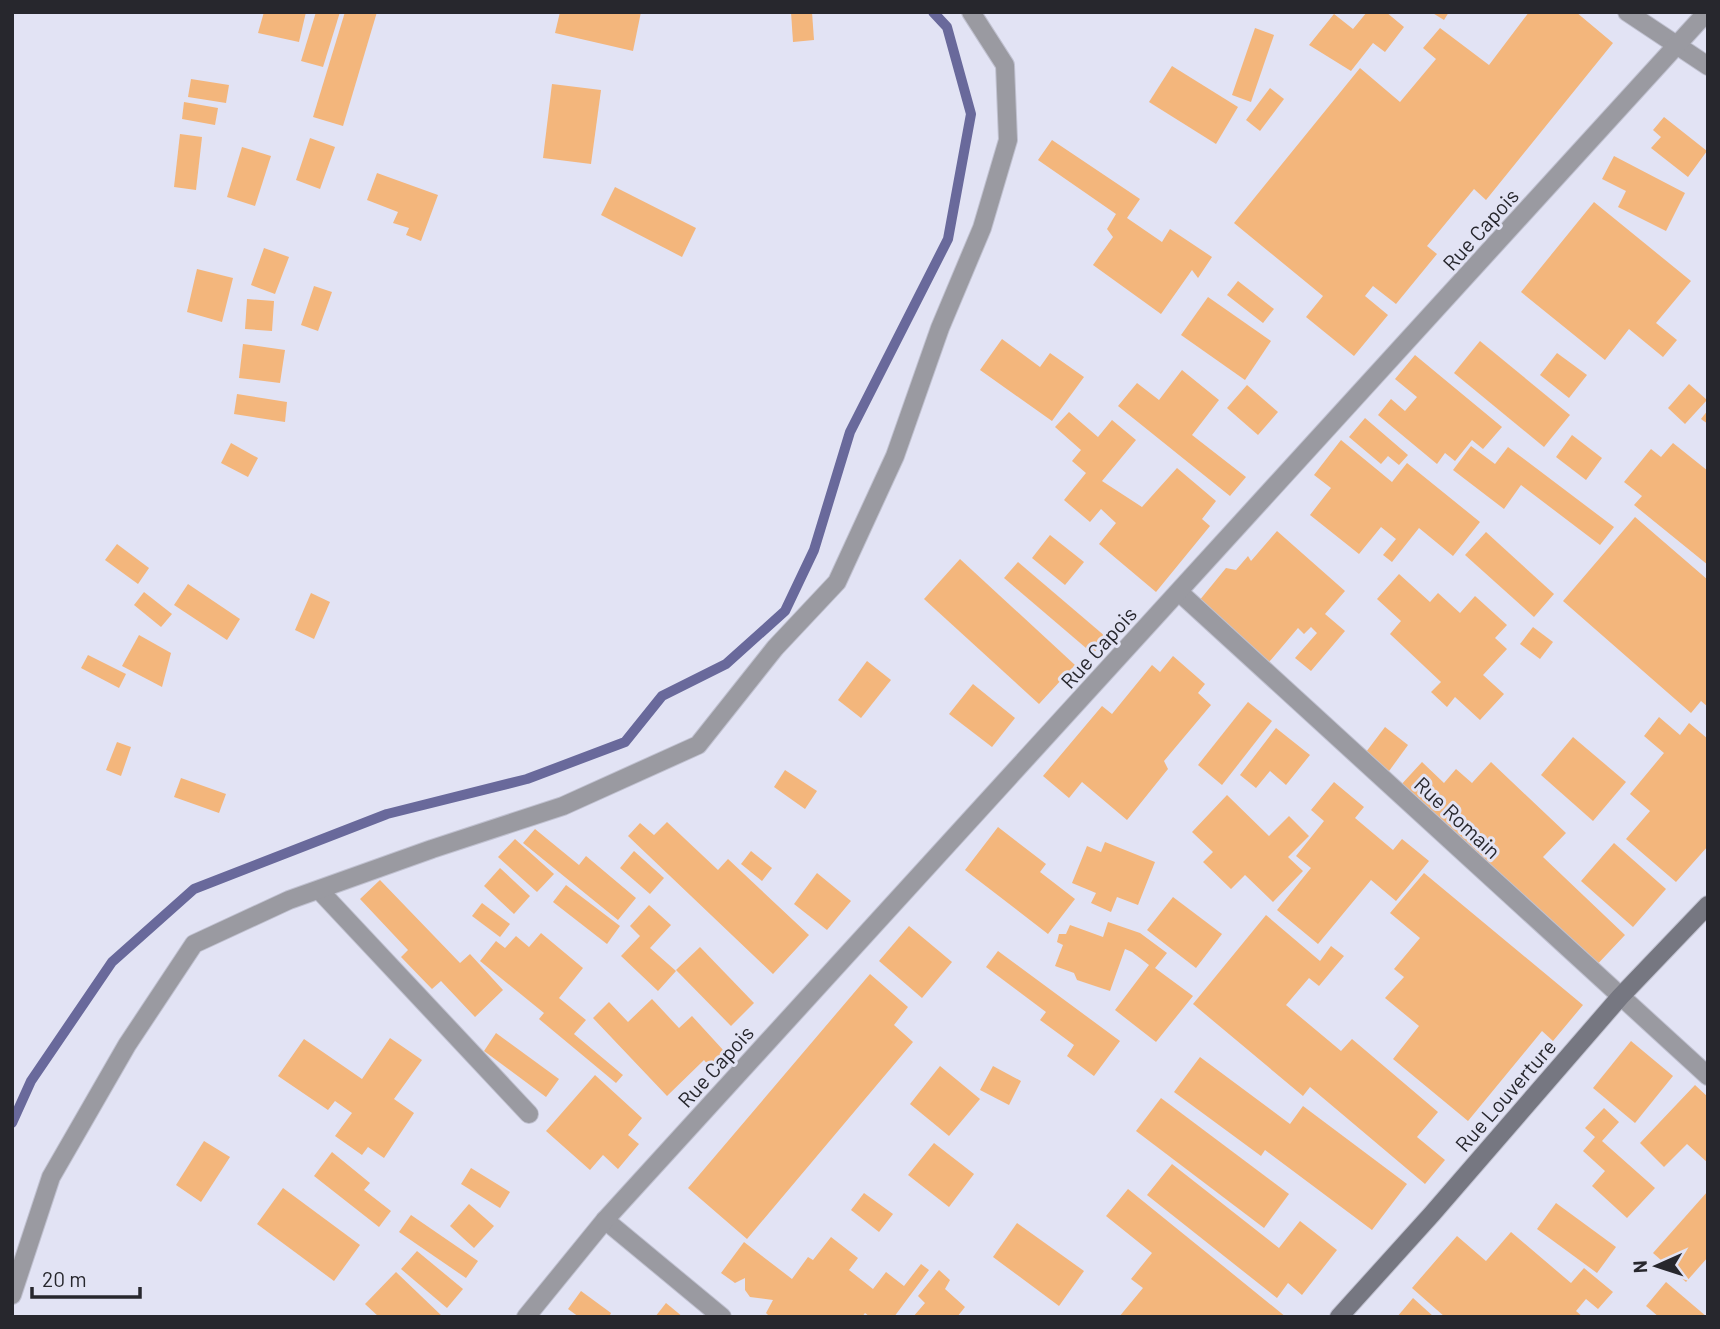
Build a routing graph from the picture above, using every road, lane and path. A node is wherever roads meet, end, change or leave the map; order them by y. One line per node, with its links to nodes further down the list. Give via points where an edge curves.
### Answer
1 (971, 12): 7 (street, via 1005,65 1008,139 982,228 940,328 895,456 837,582 775,648 698,744 563,807)
2 (1627, 12): 4 (street)
3 (1707, 12): 4 (street, Rue Capois)
4 (1678, 46): 5 (street); 6 (street, Rue Capois)
5 (1708, 65)
6 (1179, 592): 9 (street, Rue Romain); 12 (street, Rue Capois)
7 (319, 890): 11 (street); 13 (street, via 194,944 127,1045 51,1177)
8 (1708, 905): 9 (main road, Rue Louverture)
9 (1620, 997): 10 (street, Rue Romain); 16 (main road, Rue Louverture)
10 (1708, 1076)
11 (529, 1114)
12 (605, 1220): 14 (street, Rue Capois); 15 (street)
13 (12, 1295)
14 (526, 1317)
15 (722, 1317)
16 (1339, 1317)

